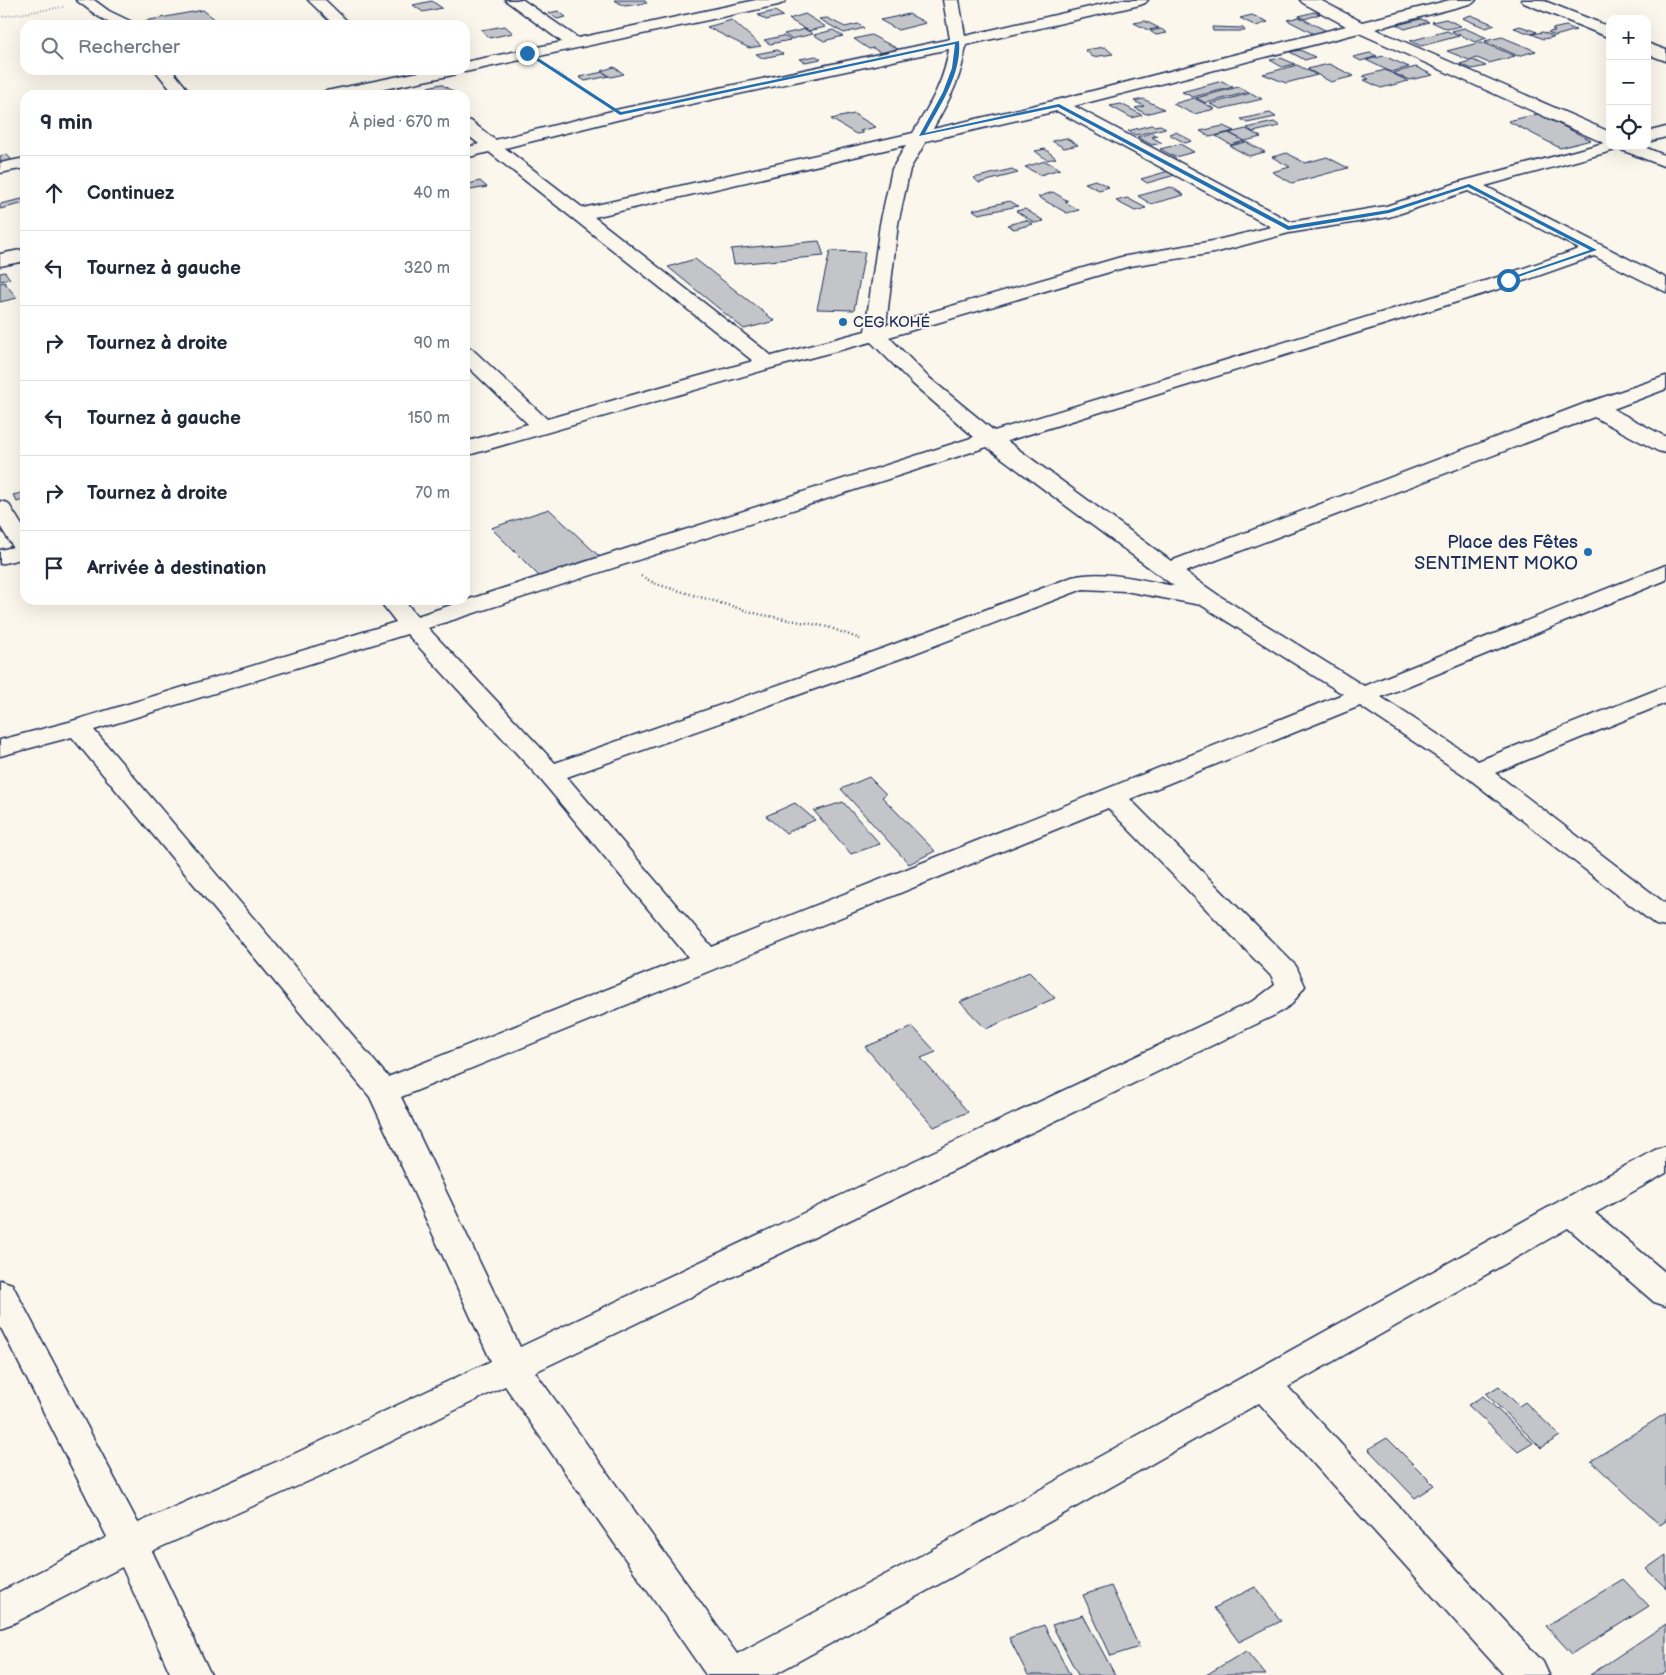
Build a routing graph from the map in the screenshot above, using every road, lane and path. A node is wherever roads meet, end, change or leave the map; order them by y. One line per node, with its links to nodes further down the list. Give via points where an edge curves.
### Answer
1 (84, 0): 12 (street)
2 (316, 0): 13 (street)
3 (513, 0): 17 (street)
4 (778, 0): 17 (street)
5 (951, 0): 16 (street)
6 (1140, 0): 16 (street)
7 (1308, 0): 14 (street)
8 (1468, 0): 14 (street)
9 (1529, 0): 15 (street)
10 (66, 6): 11 (path)
11 (0, 17)
12 (116, 20)
13 (338, 20)
14 (1361, 28): 27 (street); 33 (street)
15 (1606, 31)
16 (958, 42): 28 (street); 31 (street, via 946,92)
17 (574, 43): 19 (street)
18 (1651, 50): 20 (street)
19 (527, 53): 21 (street); 28 (path)
20 (1666, 56)
21 (470, 66)
22 (167, 75): 24 (street)
23 (400, 75): 25 (street); 26 (street)
24 (180, 90)
25 (348, 90)
26 (419, 90)
27 (1059, 105): 31 (street); 43 (street)
28 (620, 114): 34 (street)
29 (470, 129): 34 (street)
30 (1666, 132): 32 (street)
31 (921, 135): 42 (street); 48 (street, via 901,169 889,224)
32 (1651, 136)
33 (1606, 137)
34 (492, 146): 37 (street); 42 (street)
35 (1606, 148): 41 (street)
36 (1636, 150): 38 (street)
37 (470, 151)
38 (1666, 162)
39 (20, 166): 40 (street)
40 (0, 168)
41 (1469, 185): 43 (street, via 1375,214); 44 (street)
42 (578, 215): 50 (street)
43 (1288, 228): 48 (street, via 1214,247 1128,262)
44 (1594, 250): 47 (street); 54 (street, via 1508,280)
45 (20, 256): 46 (street)
46 (0, 260)
47 (1666, 286)
48 (875, 335): 50 (street); 54 (street, via 920,380)
49 (470, 358): 53 (street)
50 (768, 363): 53 (street)
51 (1666, 382): 52 (street)
52 (1594, 408): 55 (street); 62 (street)
53 (542, 426): 56 (street)
54 (990, 439): 61 (street, via 663,542); 62 (street)
55 (1666, 446)
56 (470, 448)
57 (0, 508): 58 (street)
58 (20, 542)
59 (20, 551): 60 (street)
60 (0, 557)
61 (614, 561): 66 (street); 67 (path, via 656,584 758,614 828,627)
62 (1168, 570): 64 (street)
63 (1666, 572): 69 (street)
64 (1208, 600): 67 (street, via 1124,584 1080,582); 69 (street)
65 (395, 605): 66 (street)
66 (412, 625): 70 (street); 73 (street)
67 (893, 653): 73 (street)
68 (1666, 694): 72 (street)
69 (1363, 696): 72 (street); 74 (street)
70 (78, 727): 71 (street); 77 (street)
71 (0, 748)
72 (1476, 770): 75 (street)
73 (550, 774): 76 (street)
74 (1111, 796): 76 (street); 82 (street, via 1286,973 1290,986 1281,997)
75 (1666, 918)
76 (706, 959): 77 (street)
77 (383, 1092): 82 (street)
78 (1666, 1158): 79 (street)
79 (1570, 1211): 81 (street); 83 (street)
80 (0, 1293): 84 (street)
81 (1666, 1293)
82 (512, 1368): 84 (street); 87 (street)
83 (1263, 1384): 88 (street); 89 (street)
84 (130, 1544): 85 (street); 86 (street)
85 (0, 1611)
86 (191, 1675)
87 (728, 1675)
88 (736, 1675)
89 (1529, 1675)

